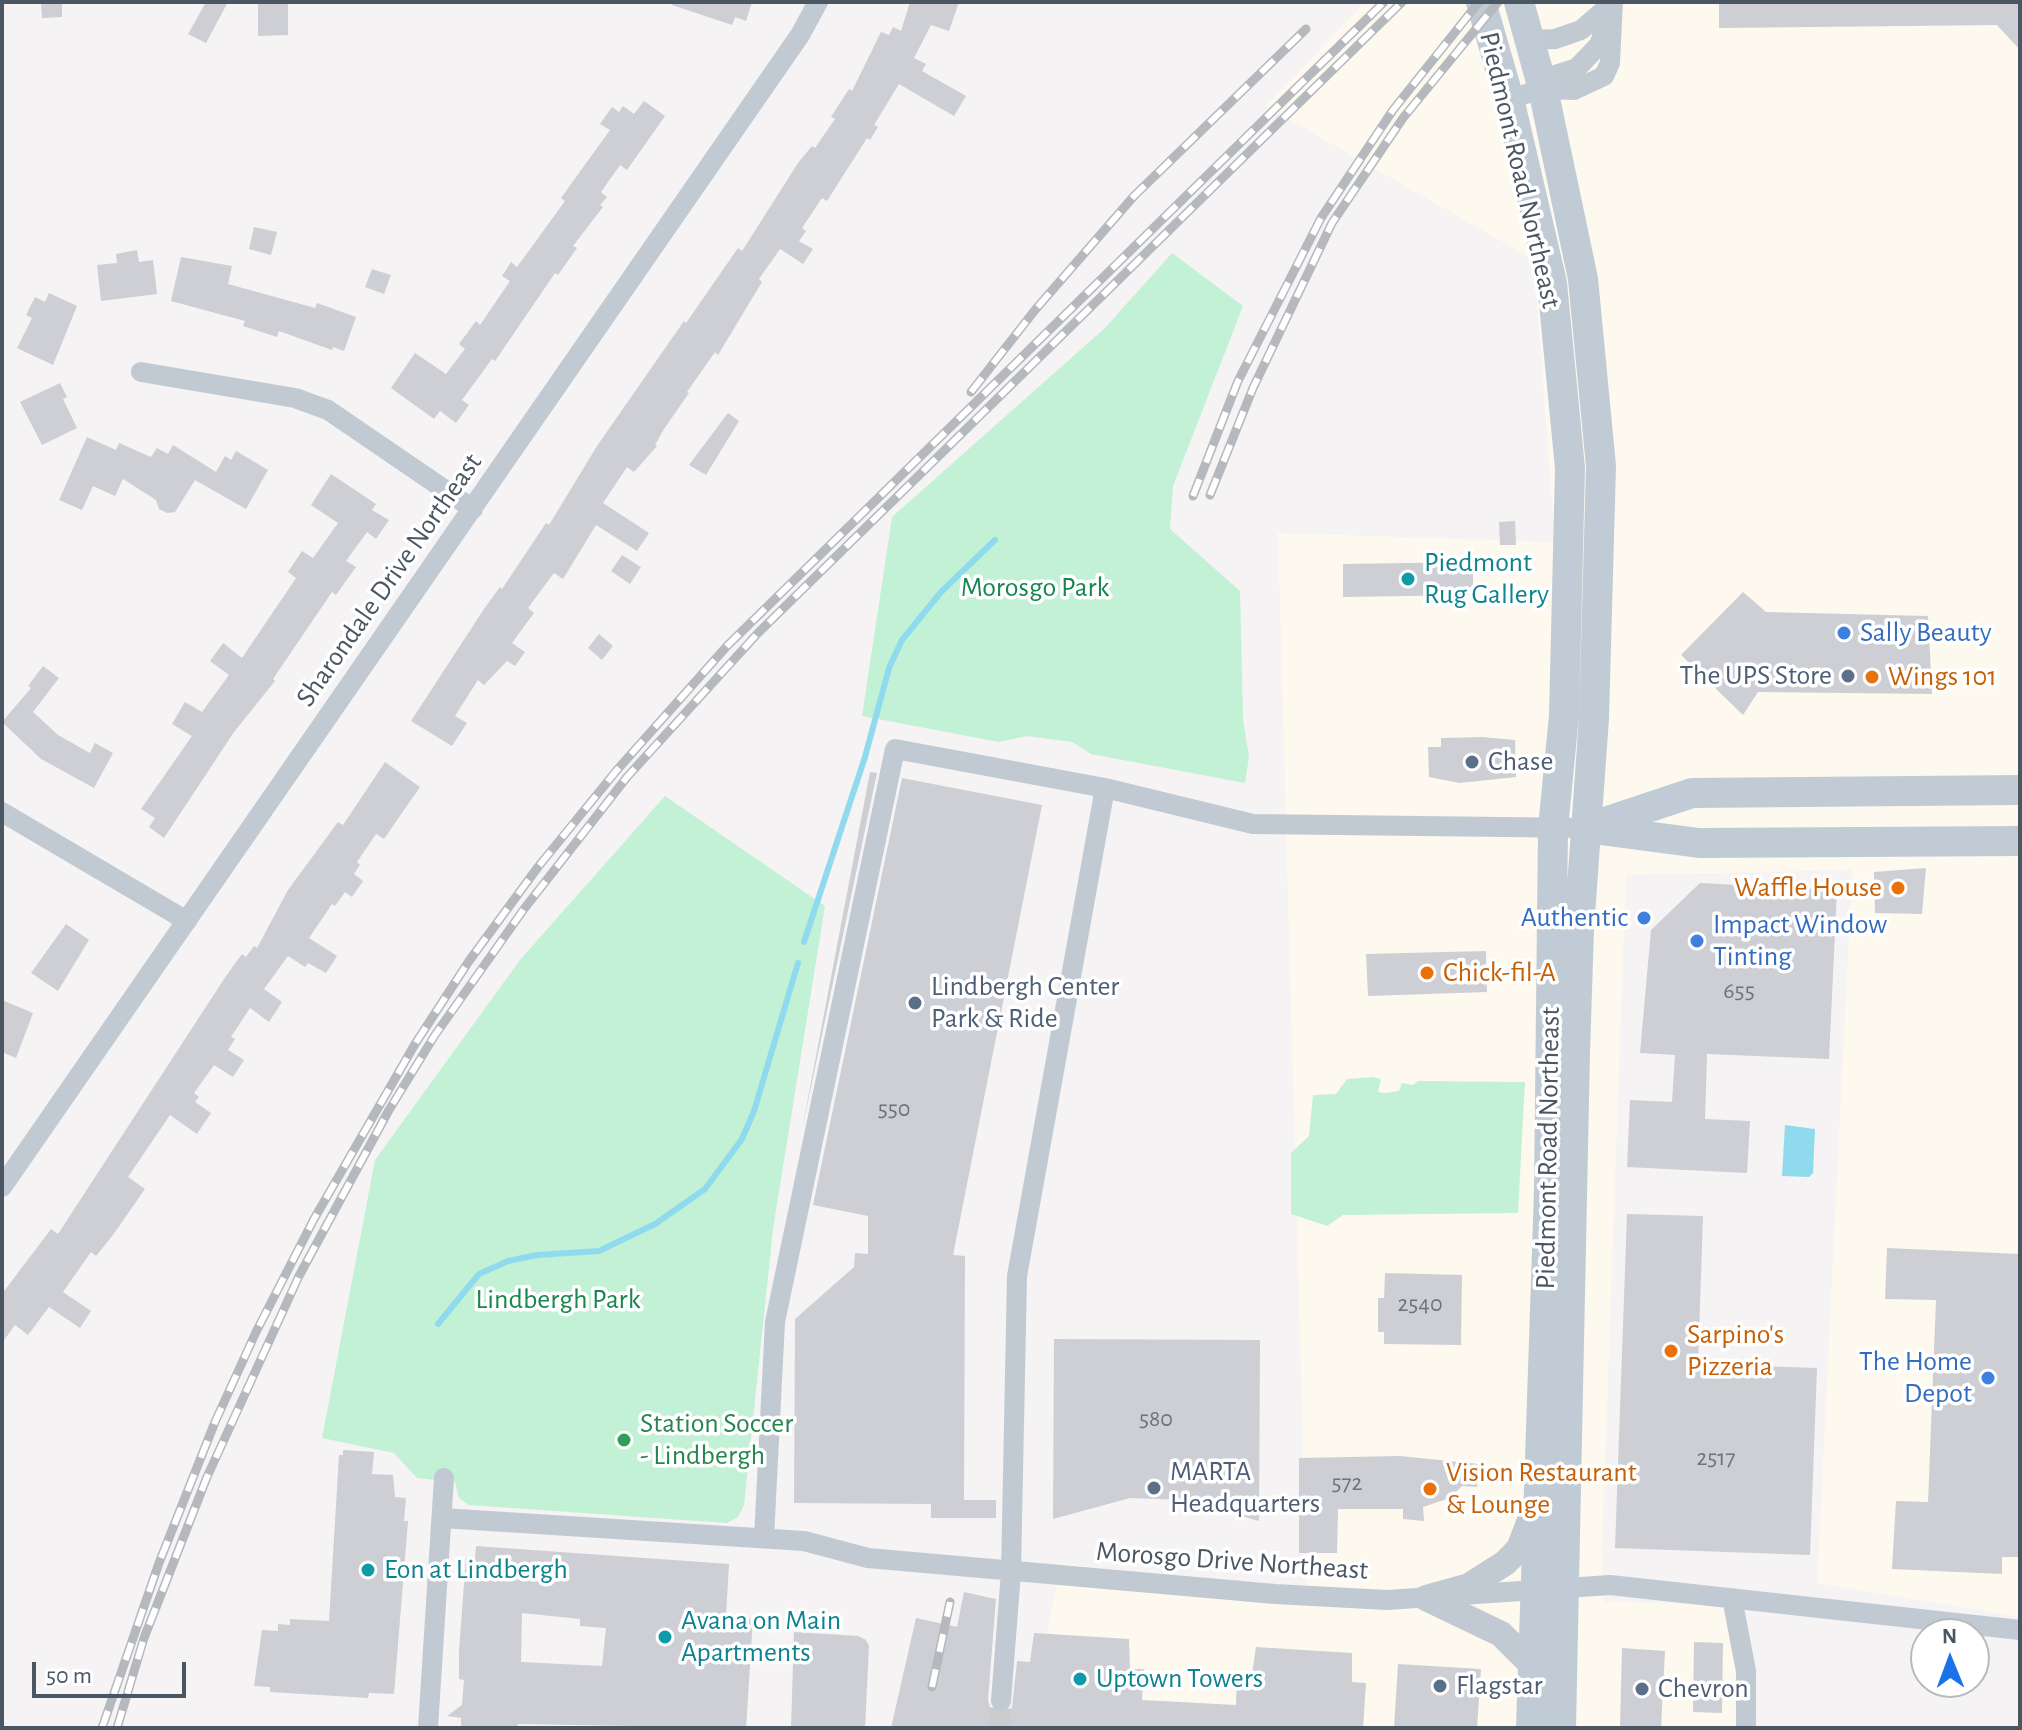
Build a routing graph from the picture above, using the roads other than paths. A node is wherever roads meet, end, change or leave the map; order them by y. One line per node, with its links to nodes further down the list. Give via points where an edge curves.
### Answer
1 (818, 2): 9 (street, Sharondale Drive Northeast)
2 (1481, 2): 7 (main road, Piedmont Road Northeast)
3 (1519, 2): 5 (main road, Piedmont Road Northeast)
4 (1613, 2): 5 (street, via 1581,30); 6 (street, via 1599,45 1577,68 1555,75)
5 (1531, 40): 6 (main road, Piedmont Road Northeast)
6 (1543, 89): 7 (street); 14 (main road, Piedmont Road Northeast, via 1583,279 1601,466)
7 (1509, 99): 13 (main road, Piedmont Road Northeast, via 1552,283 1570,468 1564,716)
8 (141, 372): 9 (street, via 295,398 328,410)
9 (473, 509): 16 (street, Sharondale Drive Northeast)
10 (1105, 788): 13 (street, via 1253,824); 21 (street, via 895,749 775,1322); 22 (street, via 1017,1276)
11 (2020, 790): 14 (main road, via 1692,793)
12 (2, 812): 16 (street)
13 (1553, 828): 14 (street); 19 (main road, Piedmont Road Northeast, via 1549,1190)
14 (1587, 828): 15 (main road, via 1699,843); 23 (main road, Piedmont Road Northeast)
15 (2020, 841)
16 (187, 921): 17 (street, Sharondale Drive Northeast)
17 (2, 1187)
18 (444, 1478): 20 (street)
19 (1537, 1502): 23 (main road, Piedmont Road Northeast); 24 (street, via 1519,1549 1505,1563 1469,1586)
20 (442, 1518): 21 (street, Morosgo Drive Northeast); 29 (street)
21 (764, 1538): 22 (street, Morosgo Drive Northeast, via 804,1541 868,1558)
22 (1011, 1572): 24 (street, Morosgo Drive Northeast, via 1275,1594); 28 (street)
23 (1548, 1590): 24 (street, Morosgo Drive Northeast); 25 (street, Morosgo Drive Northeast, via 1610,1585); 27 (main road, Piedmont Road Northeast); 31 (main road, Piedmont Road Northeast)
24 (1426, 1598): 27 (street, via 1501,1634)
25 (1732, 1598): 26 (street, Morosgo Drive Northeast); 32 (street, via 1746,1671)
26 (2020, 1630)
27 (1532, 1665): 30 (main road, Piedmont Road Northeast)
28 (1001, 1701)
29 (428, 1728)
30 (1531, 1728)
31 (1561, 1728)
32 (1746, 1728)

